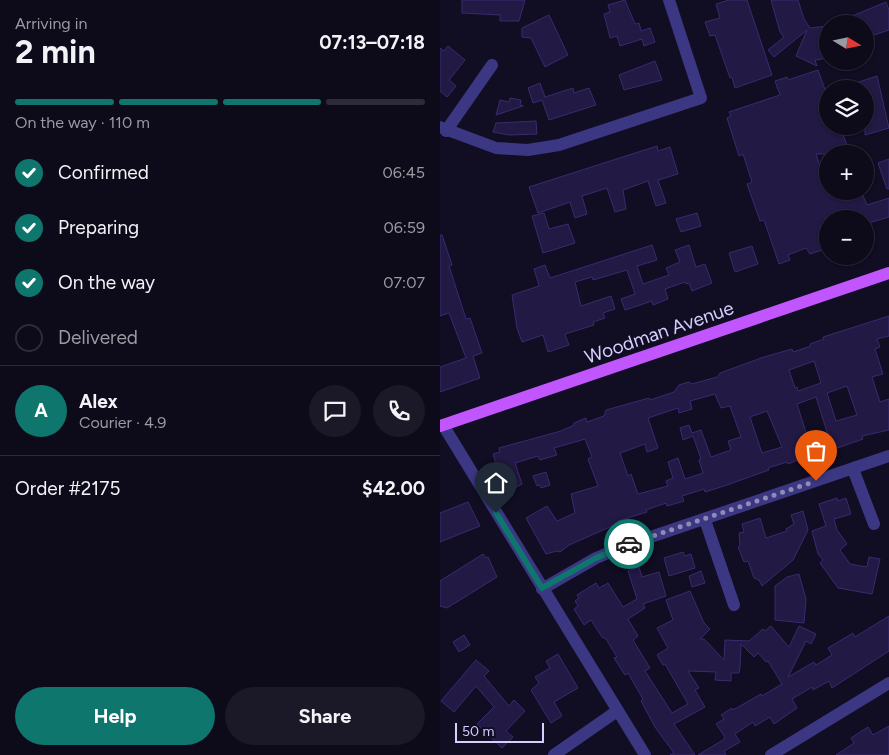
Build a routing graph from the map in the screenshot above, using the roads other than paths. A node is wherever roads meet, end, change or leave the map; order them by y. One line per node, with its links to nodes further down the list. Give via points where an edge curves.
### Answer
1 (669, 0): 3 (street, via 701,98 559,145 528,150 496,148)
2 (492, 65): 3 (street)
3 (443, 129)
4 (889, 273): 5 (main road, Woodman Avenue)
5 (442, 426): 10 (street)
6 (889, 456): 7 (street)
7 (853, 469): 8 (street); 9 (street)
8 (706, 520): 10 (street, via 596,558); 11 (street)
9 (874, 524)
10 (542, 588): 13 (street)
11 (734, 604)
12 (889, 683): 16 (street)
13 (617, 711): 14 (street); 15 (street)
14 (554, 755)
15 (645, 755)
16 (771, 755)

